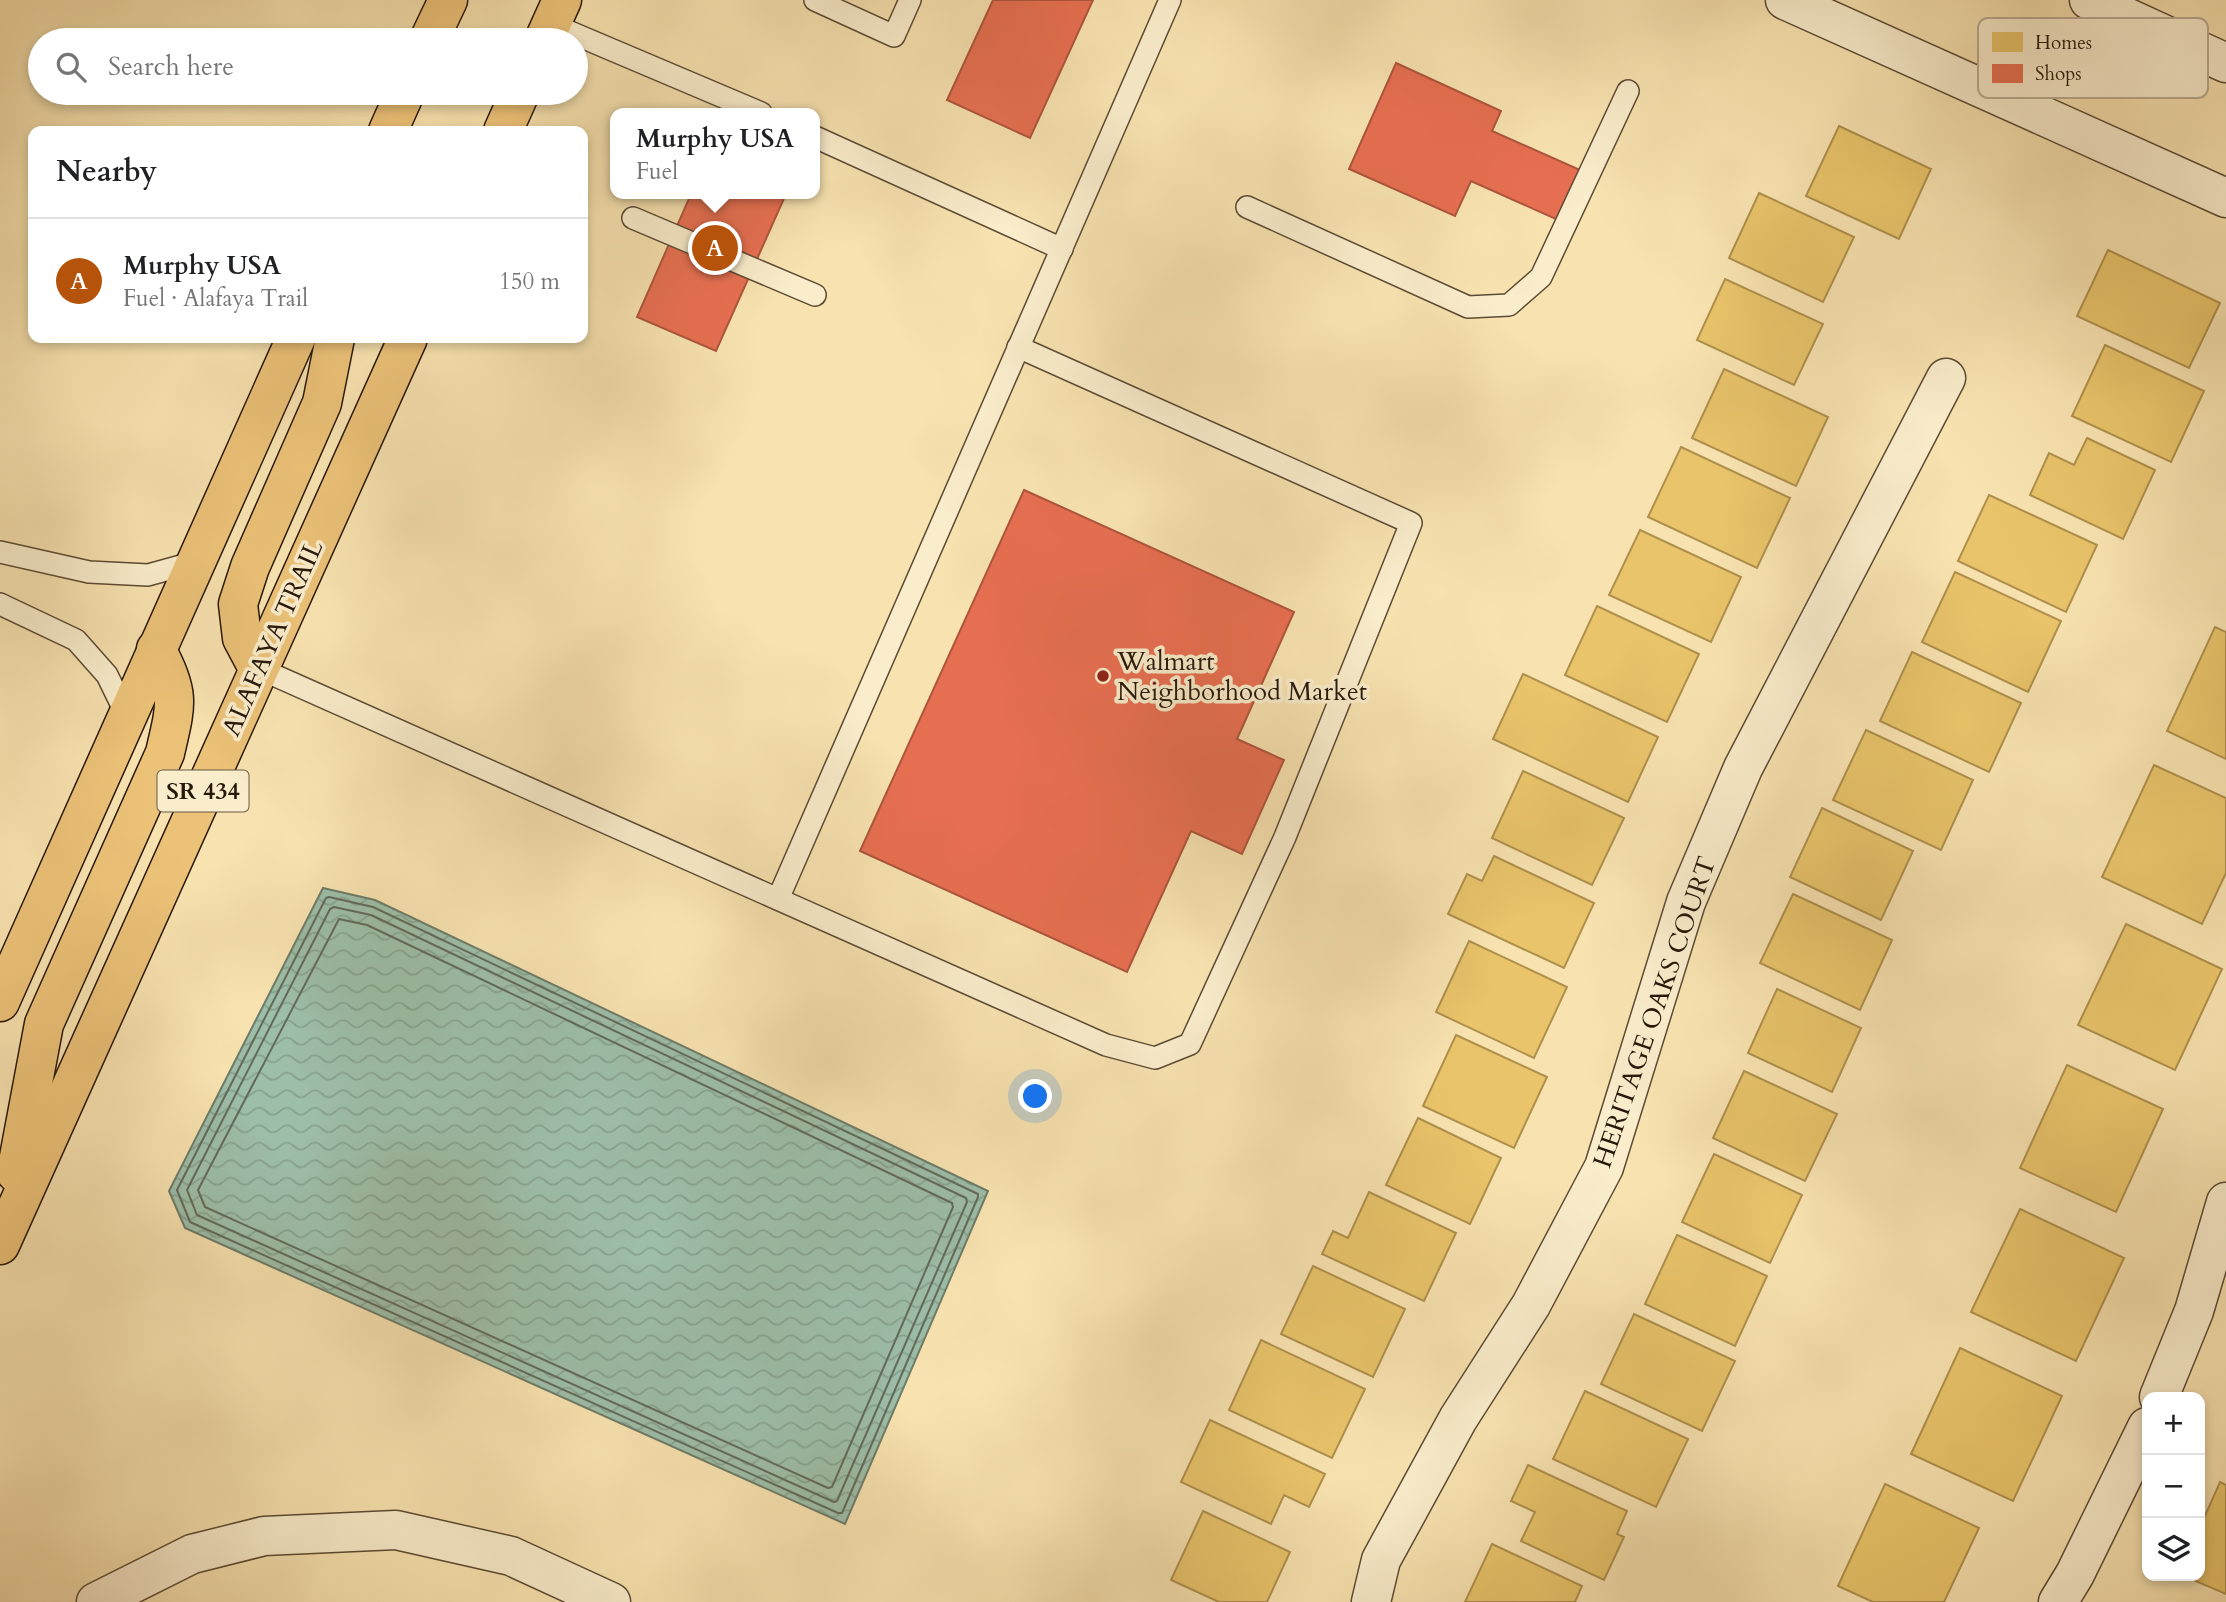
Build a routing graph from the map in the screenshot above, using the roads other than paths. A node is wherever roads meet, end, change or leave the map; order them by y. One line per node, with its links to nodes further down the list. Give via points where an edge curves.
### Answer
1 (448, 0): 8 (main road)
2 (816, 0): 3 (lane, via 894,36)
3 (910, 0)
4 (1170, 0): 24 (lane)
5 (1785, 0): 12 (street)
6 (2089, 0): 7 (street)
7 (2128, 18)
8 (435, 28)
9 (588, 37): 17 (lane)
10 (2208, 55): 11 (street)
11 (2226, 63)
12 (1978, 87)
13 (1628, 91): 22 (lane, via 1541,277 1509,305 1468,307)
14 (2003, 98): 21 (street)
15 (400, 105): 18 (main road)
16 (515, 105): 19 (main road)
17 (750, 108)
18 (390, 126)
19 (505, 126)
20 (820, 139): 24 (lane)
21 (2226, 198)
22 (1247, 208)
23 (633, 218): 25 (lane)
24 (1062, 249): 29 (lane)
25 (815, 295)
26 (294, 343): 32 (main road)
27 (334, 343): 35 (main road, via 322,403 238,604 242,638)
28 (406, 343): 35 (main road, ALAFAYA TRAIL / SR 434)
29 (1018, 347): 37 (lane); 37 (lane, via 1411,523 1285,837 1190,1044 1155,1058 1106,1045)
30 (1946, 378): 45 (street, HERITAGE OAKS COURT, via 1738,780 1686,901 1604,1167 1531,1305 1458,1419 1381,1560)
31 (0, 552): 32 (lane, via 89,572 148,575)
32 (195, 562): 34 (main road)
33 (0, 604): 36 (lane, via 76,640 107,675)
34 (156, 649): 36 (main road); 40 (main road, via 170,674 176,705 165,753 44,1024)
35 (258, 668): 37 (lane); 40 (main road, ALAFAYA TRAIL / SR 434)
36 (127, 716): 38 (main road)
37 (778, 898)
38 (0, 1002)
39 (2226, 1202): 41 (street, via 2194,1311)
40 (2, 1239)
41 (2161, 1392)
42 (2142, 1437): 46 (street)
43 (96, 1602): 44 (street, via 192,1555 264,1536 396,1530 511,1556)
44 (611, 1602)
45 (1371, 1602)
46 (2058, 1602)

